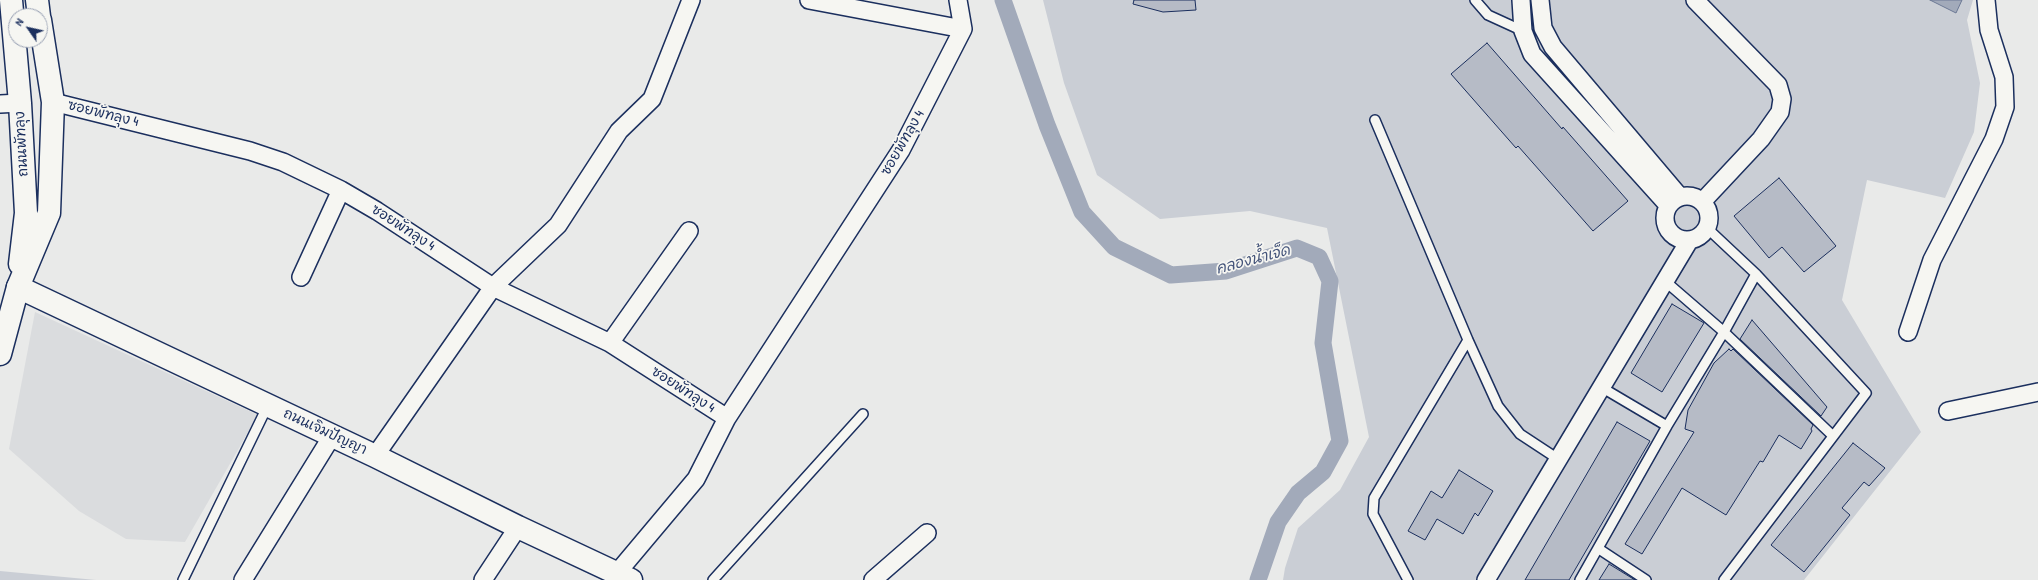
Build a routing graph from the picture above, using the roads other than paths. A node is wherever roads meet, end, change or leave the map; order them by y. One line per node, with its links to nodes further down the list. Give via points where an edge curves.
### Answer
1 (11, 0): 14 (street, ถนนพัทลุง)
2 (691, 0): 26 (street, via 652,99 619,131 558,225)
3 (809, 0): 10 (street)
4 (958, 0): 10 (street)
5 (1475, 0): 11 (lane, via 1488,15)
6 (1521, 0): 11 (street)
7 (1540, 0): 17 (street, via 1543,28 1553,47)
8 (1695, 0): 18 (street, via 1778,85 1782,99 1780,112 1761,139)
9 (1986, 0): 28 (street, via 1989,30 2004,77 2005,107 1994,139 1932,260)
10 (963, 29): 37 (street, ซอยพัทลุง 4, via 902,150)
11 (1523, 32): 17 (street, via 1532,54)
12 (44, 48): 13 (street, ถนนพัทลุง)
13 (53, 102): 16 (street, ซอยพัทลุง 4, via 250,151 283,162); 25 (street, ถนนพัทลุง, via 49,213)
14 (10, 103): 25 (street, ถนนพัทลุง, via 26,213)
15 (1375, 120): 29 (lane)
16 (341, 190): 23 (street); 26 (street, ซอยพัทลุง 4)
17 (1674, 201): 18 (street, via 1692,196); 21 (street, via 1664,219 1669,233 1681,240)
18 (1702, 202): 19 (street, via 1709,214)
19 (1707, 228): 21 (street, via 1696,239); 22 (lane)
20 (689, 231): 30 (street)
21 (1689, 241): 24 (street)
22 (1756, 274): 27 (lane); 39 (lane, via 1866,393)
23 (301, 277)
24 (1665, 281): 27 (lane); 32 (street)
25 (18, 287): 31 (street, ถนนพัทลุง); 34 (street, ถนนเจิมปัญญา)
26 (493, 287): 30 (street, ซอยพัทลุง 4); 41 (street)
27 (1724, 332): 38 (lane); 39 (lane)
28 (1908, 332)
29 (1468, 340): 42 (lane, via 1498,406 1520,434); 52 (lane, via 1374,498 1373,514)
30 (610, 344): 37 (street, ซอยพัทลุง 4)
31 (0, 354)
32 (1601, 387): 38 (lane); 42 (street)
33 (2038, 392): 35 (street)
34 (268, 405): 40 (street, ถนนเจิมปัญญา); 47 (lane)
35 (1948, 411)
36 (863, 414): 50 (lane)
37 (727, 418): 46 (street, ซอยพัทลุง 4, via 696,479)
38 (1668, 426): 45 (lane)
39 (1832, 435): 56 (lane)
40 (332, 436): 41 (street, ถนนเจิมปัญญา); 48 (street)
41 (375, 456): 43 (street, ถนนเจิมปัญญา)
42 (1558, 459): 53 (street)
43 (518, 527): 46 (street, ถนนเจิมปัญญา); 49 (street)
44 (927, 533): 51 (street)
45 (1599, 549): 54 (lane); 55 (lane)
46 (624, 576)
47 (183, 580)
48 (243, 580)
49 (483, 580)
50 (713, 580)
51 (873, 580)
52 (1408, 580)
53 (1486, 580)
54 (1580, 580)
55 (1646, 580)
56 (1724, 580)

